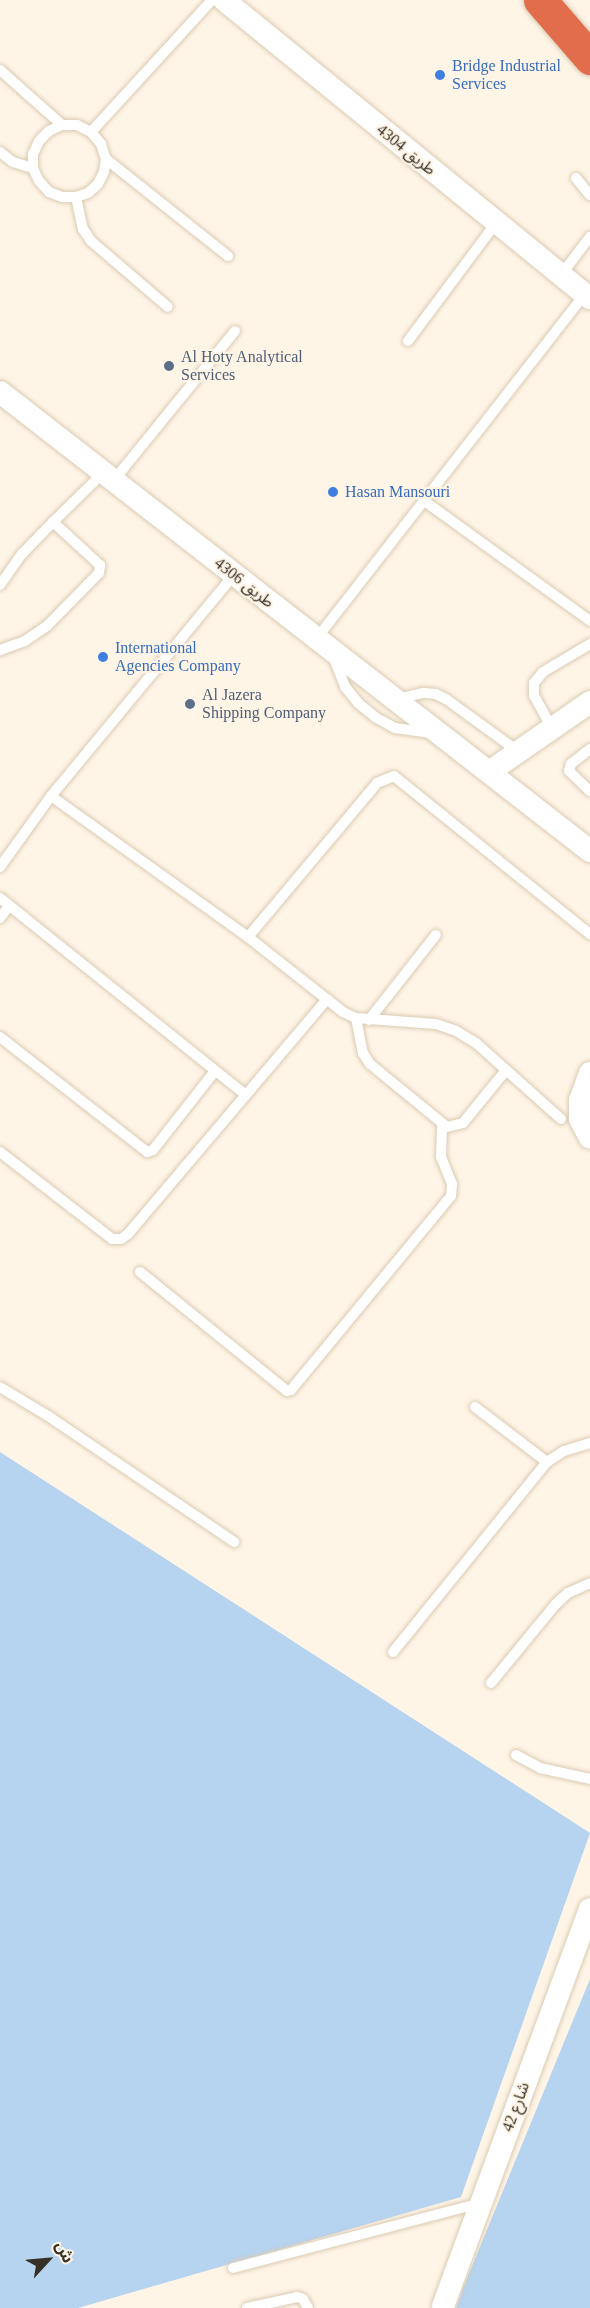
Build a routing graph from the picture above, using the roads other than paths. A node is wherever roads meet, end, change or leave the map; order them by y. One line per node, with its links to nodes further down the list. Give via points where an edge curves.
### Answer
1 (212, 0): 9 (lane)
2 (224, 0): 16 (street, طريق 4304)
3 (540, 0): 6 (highway)
4 (550, 0): 5 (highway)
5 (590, 42)
6 (590, 58)
7 (0, 70): 8 (lane)
8 (62, 125): 9 (lane, via 77,125); 12 (lane, via 39,141 33,154)
9 (91, 132): 11 (lane)
10 (0, 152): 12 (lane, via 13,162)
11 (106, 159): 15 (lane, via 98,184); 18 (lane)
12 (33, 168): 15 (lane, via 49,192)
13 (576, 178): 14 (lane)
14 (590, 195)
15 (76, 197): 21 (lane, via 83,229 91,241)
16 (496, 223): 19 (street, طريق 4304); 23 (lane)
17 (590, 237): 19 (lane)
18 (228, 256)
19 (561, 275): 20 (street, طريق 4304)
20 (587, 296): 26 (lane)
21 (168, 307)
22 (235, 331): 25 (lane)
23 (408, 341)
24 (0, 392): 25 (street, طريق 4306)
25 (108, 477): 27 (lane); 28 (street, طريق 4306)
26 (423, 500): 30 (lane); 31 (lane)
27 (53, 522): 29 (lane, via 22,554); 33 (lane, via 99,563 99,573 37,634)
28 (234, 575): 31 (street, طريق 4306); 42 (lane)
29 (0, 585)
30 (590, 621)
31 (323, 643): 34 (street, طريق 4306); 37 (lane, via 346,688 375,717 395,728)
32 (590, 644): 36 (lane, via 543,672 534,683 534,696)
33 (0, 650)
34 (397, 699): 37 (street, طريق 4306); 39 (lane, via 436,694)
35 (588, 706): 36 (street)
36 (552, 728): 39 (street)
37 (443, 735): 40 (street, طريق 4306)
38 (590, 749): 41 (lane, via 571,764 569,771)
39 (519, 752): 40 (street)
40 (489, 772): 43 (street, طريق 4306)
41 (590, 791)
42 (51, 796): 44 (lane); 50 (lane)
43 (590, 851)
44 (0, 867)
45 (0, 898): 46 (lane)
46 (9, 906): 47 (lane); 56 (lane)
47 (0, 918)
48 (436, 934): 53 (lane)
49 (590, 934): 50 (lane, via 394,776 377,783)
50 (248, 938): 51 (lane)
51 (327, 999): 52 (lane); 58 (lane)
52 (356, 1018): 53 (lane); 59 (lane, via 363,1053 370,1064)
53 (369, 1020): 55 (lane, via 436,1024 456,1031)
54 (0, 1036): 56 (lane, via 147,1152 153,1150)
55 (506, 1070): 59 (lane, via 463,1124); 60 (lane)
56 (215, 1071): 58 (lane)
57 (590, 1074): 60 (street, via 580,1095)
58 (245, 1094): 61 (lane, via 121,1239 112,1239)
59 (442, 1125): 62 (lane, via 441,1157 452,1184 450,1196 291,1390 287,1391)
60 (577, 1125)
61 (0, 1152)
62 (140, 1272)
63 (0, 1387): 67 (lane)
64 (475, 1407): 66 (lane)
65 (590, 1443): 66 (lane, via 564,1451)
66 (547, 1462): 69 (lane)
67 (234, 1542)
68 (590, 1583): 70 (lane, via 568,1593 556,1604)
69 (393, 1652)
70 (491, 1683)
71 (516, 1755): 72 (lane, via 540,1768)
72 (590, 1779)
73 (590, 1909): 74 (street, شارع 42)
74 (481, 2203): 75 (lane); 76 (street, شارع 42)
75 (233, 2268)
76 (439, 2307)
77 (247, 2308): 78 (lane, via 297,2297)
78 (308, 2308)

